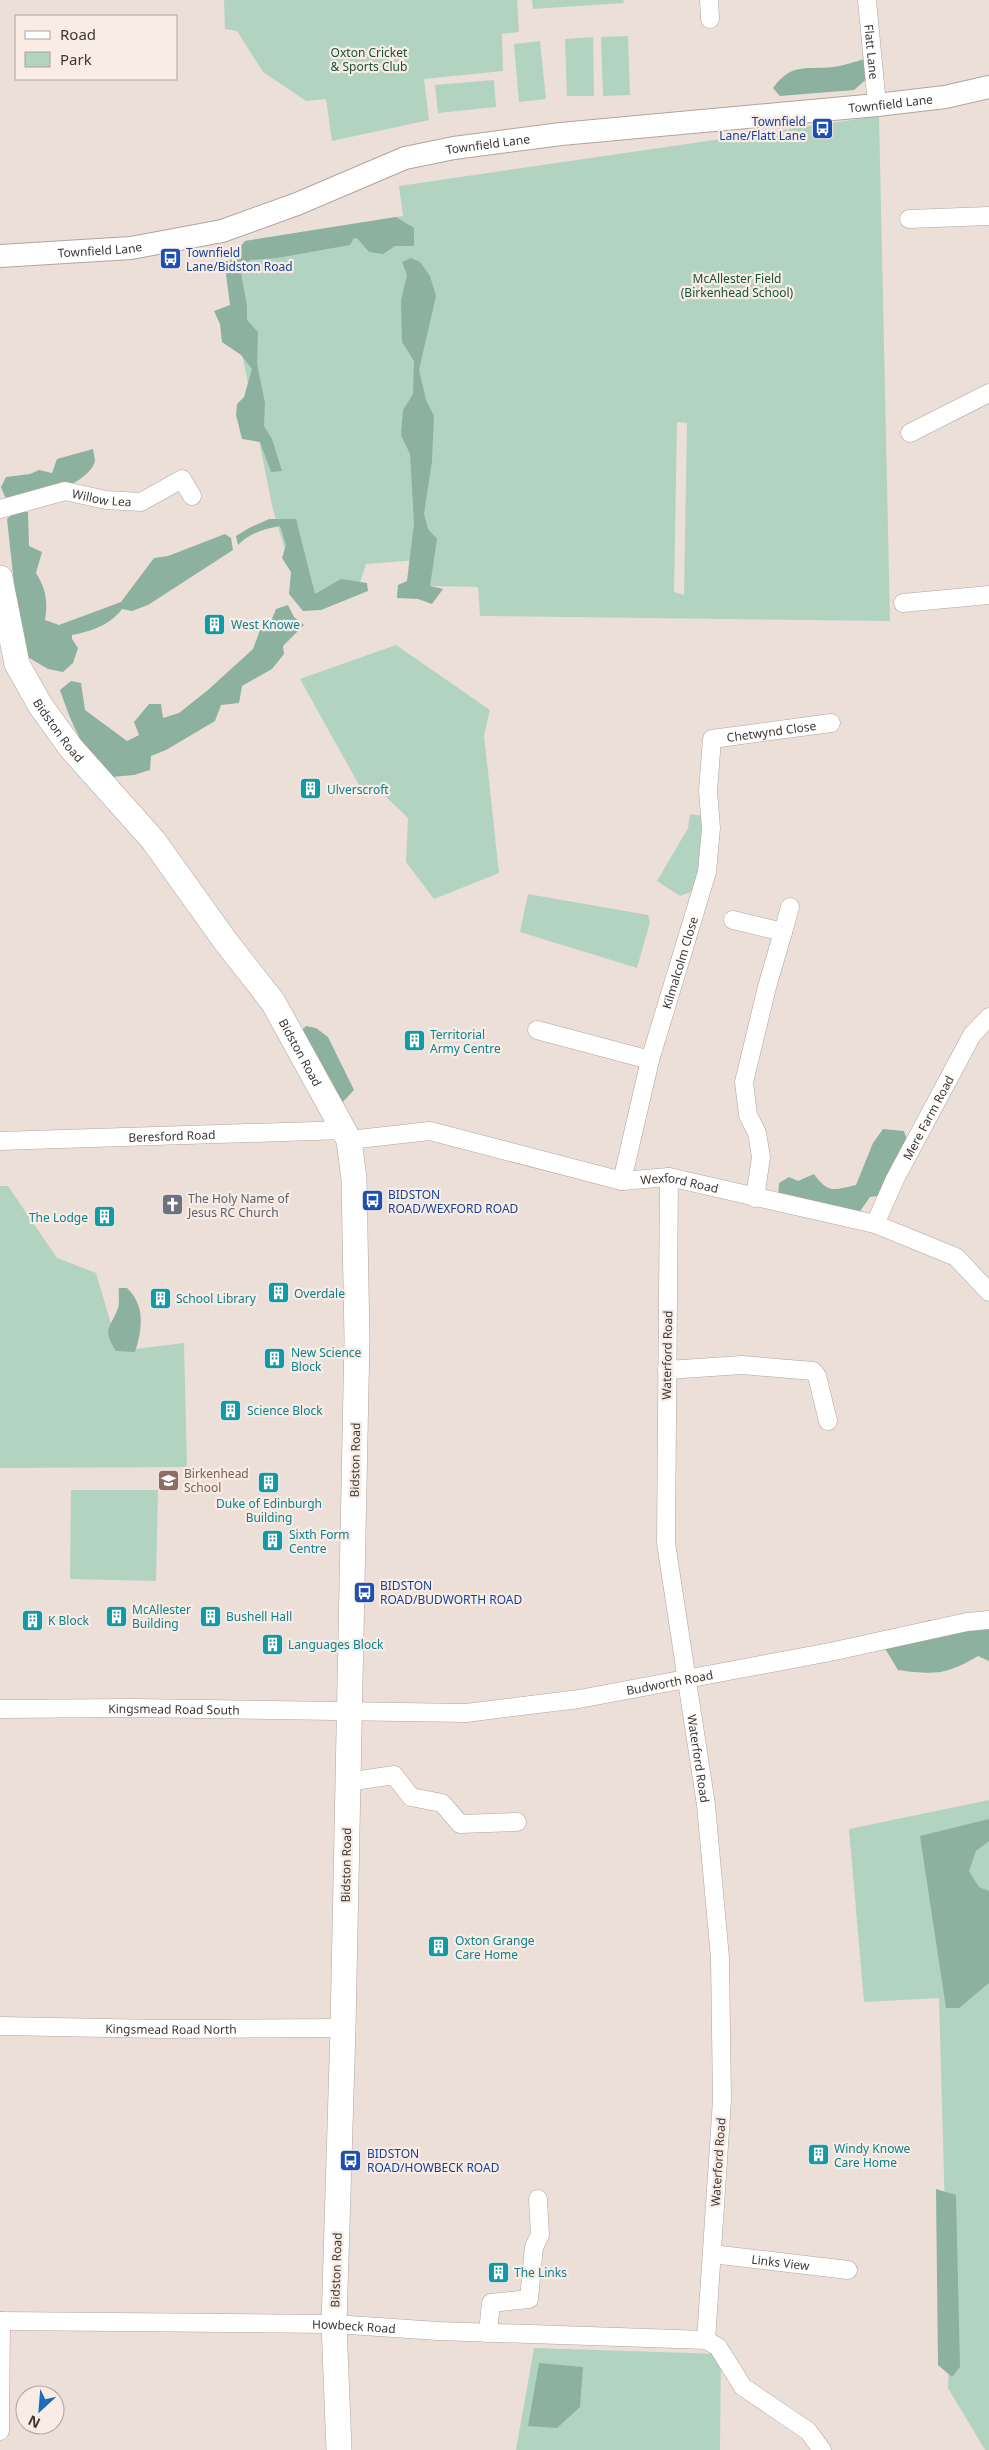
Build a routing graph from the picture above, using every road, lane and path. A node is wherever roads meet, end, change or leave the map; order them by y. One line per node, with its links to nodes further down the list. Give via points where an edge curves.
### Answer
1 (710, 0): 3 (street)
2 (867, 0): 5 (street, Flatt Lane)
3 (710, 20)
4 (989, 88): 5 (street, Townfield Lane)
5 (877, 105): 8 (street, Townfield Lane, via 561,134 454,148 405,158 298,204 222,231 130,248)
6 (989, 216): 7 (street)
7 (909, 219)
8 (0, 256)
9 (989, 393): 10 (street)
10 (910, 433)
11 (192, 496): 12 (street, Willow Lea, via 182,479 141,502 106,500 65,491)
12 (0, 509)
13 (0, 578): 24 (main road, Bidston Road, via 17,664 40,705 71,748 153,840 232,951 273,1002)
14 (989, 595): 15 (street)
15 (903, 603)
16 (831, 724): 17 (street, Chetwynd Close)
17 (712, 740): 23 (street, Kilmalcolm Close, via 707,872)
18 (790, 907): 20 (street)
19 (733, 920): 20 (street)
20 (784, 932): 28 (street, via 744,1082 748,1115 757,1133 761,1157)
21 (989, 1017): 29 (street, Mere Farm Road, via 972,1035)
22 (537, 1030): 23 (street)
23 (650, 1060): 27 (street, Kilmalcolm Close)
24 (347, 1135): 25 (street, Beresford Road); 27 (street, Wexford Road, via 430,1131); 36 (main road, Bidston Road, via 354,1179 356,1343)
25 (0, 1142)
26 (669, 1177): 27 (street, Wexford Road); 28 (street, Wexford Road); 31 (street, Waterford Road)
27 (622, 1182)
28 (755, 1198): 29 (street, Wexford Road)
29 (875, 1224): 30 (street, Wexford Road, via 956,1257)
30 (989, 1292)
31 (667, 1370): 32 (street, via 742,1365 813,1371); 34 (street, Waterford Road, via 666,1543)
32 (828, 1421)
33 (989, 1620): 34 (street, Budworth Road)
34 (686, 1679): 36 (street, Budworth Road, via 579,1699 466,1713); 42 (street, Waterford Road, via 706,1805 720,1958 722,2100)
35 (0, 1709): 36 (street, Kingsmead Road South)
36 (348, 1712): 37 (main road, Bidston Road)
37 (347, 1782): 38 (street, via 394,1775 411,1797 442,1803 460,1824); 40 (main road, Bidston Road)
38 (517, 1822)
39 (0, 2026): 40 (street, Kingsmead Road North)
40 (343, 2028): 45 (main road, Bidston Road)
41 (538, 2199): 46 (street, via 540,2236 534,2247 530,2298 490,2303)
42 (712, 2254): 43 (street, Links View); 47 (street, Waterford Road)
43 (848, 2270)
44 (1, 2321): 45 (street, Howbeck Road); 48 (street)
45 (334, 2324): 46 (street, Howbeck Road); 50 (main road, Bidston Road)
46 (488, 2333): 47 (street, Howbeck Road)
47 (706, 2340): 51 (street, via 718,2347 744,2387 808,2431)
48 (0, 2411): 49 (street)
49 (0, 2431)
50 (338, 2450)
51 (822, 2450)

